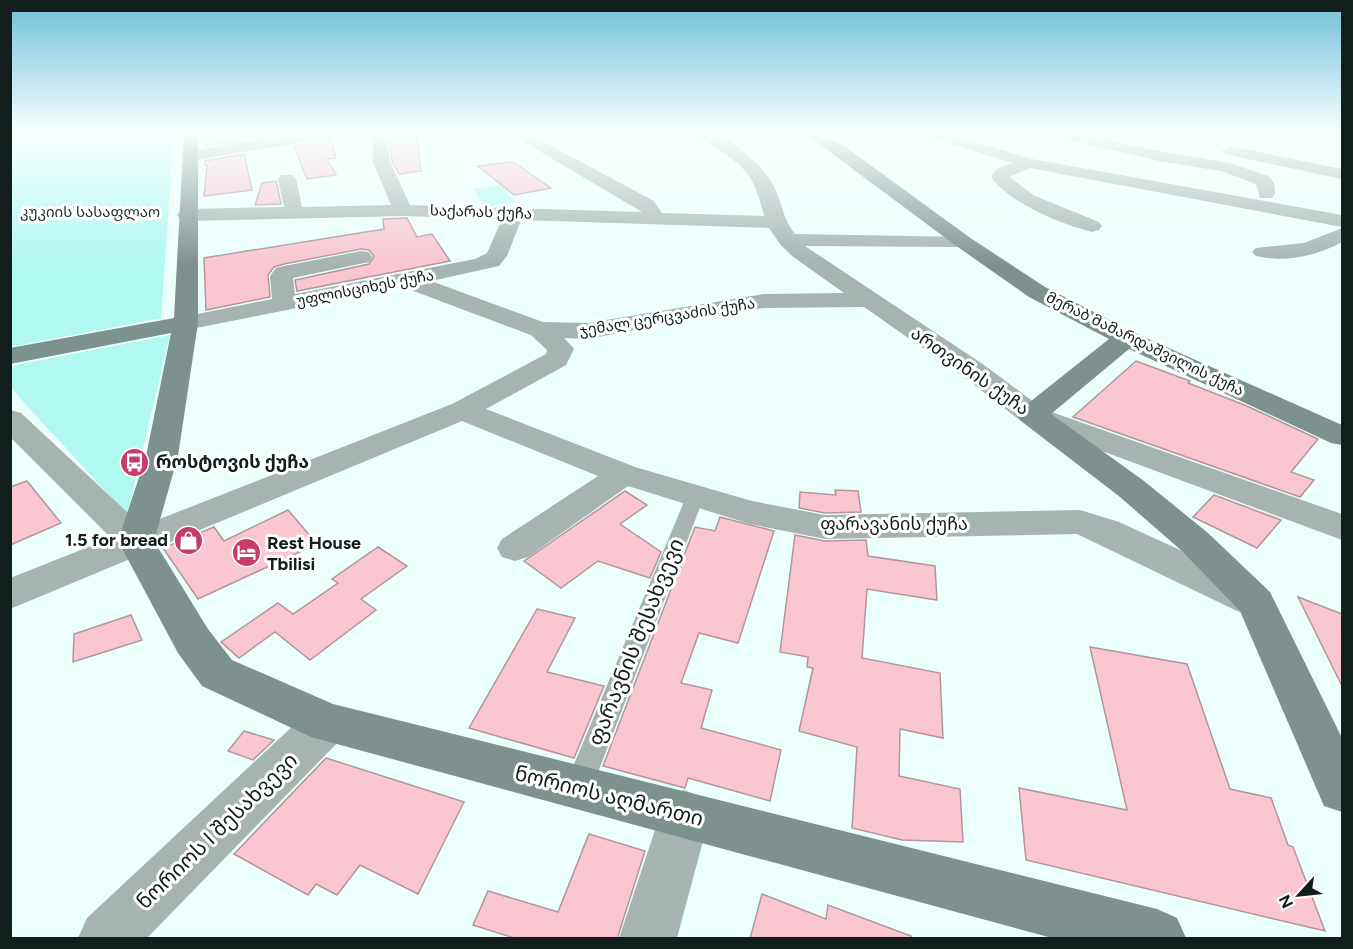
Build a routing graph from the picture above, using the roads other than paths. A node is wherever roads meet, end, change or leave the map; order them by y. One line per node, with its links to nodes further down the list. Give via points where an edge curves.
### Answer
1 (188, 176): 14 (street)
2 (388, 176): 12 (street)
3 (595, 176): 15 (street, via 647,205)
4 (760, 176): 18 (street)
5 (875, 176): 20 (street, მერაბ მამარდაშვილის ქუჩა)
6 (1001, 176): 17 (street, via 1017,193)
7 (1101, 176): 16 (street)
8 (1251, 176): 10 (street, via 1265,183)
9 (287, 179): 11 (street)
10 (1266, 194)
11 (294, 210): 12 (street, საქარას ქუჩა); 14 (street, საქარას ქუჩა)
12 (403, 210): 13 (street, საქარას ქუჩა)
13 (515, 212): 15 (street, საქარას ქუჩა); 23 (street, უფლისციხეს ქუჩა, via 491,261)
14 (187, 215): 26 (street)
15 (656, 218): 18 (street, საქარას ქუჩა)
16 (1342, 221)
17 (1092, 226)
18 (781, 231): 20 (street, საქარას ქუჩა); 24 (street, ართვინის ქუჩა, via 799,252)
19 (1342, 234): 21 (street, via 1330,243 1301,251)
20 (962, 241): 27 (street, მერაბ მამარდაშვილის ქუჩა, via 1037,292)
21 (1263, 252)
22 (361, 257): 25 (street, via 284,273 281,276)
23 (406, 280): 25 (street, უფლისციხეს ქუჩა); 28 (street, ჯემალ ცერცვაძის ქუჩა)
24 (867, 300): 28 (street, ჯემალ ცერცვაძის ქუჩა, via 764,301); 31 (street, ართვინის ქუჩა)
25 (285, 304): 26 (street, უფლისციხეს ქუჩა)
26 (186, 323): 29 (street); 37 (street, via 162,456)
27 (1126, 338): 31 (street); 33 (street, მერაბ მამარდაშვილის ქუჩა)
28 (550, 339): 30 (street, via 557,359)
29 (10, 356)
30 (462, 410): 34 (street, ფარავანის ქუჩა); 37 (street)
31 (1032, 415): 36 (street, ართვინის ქუჩა); 40 (street, via 1132,489 1195,542)
32 (10, 419): 37 (street, ნორიოს აღმართი)
33 (1342, 436)
34 (623, 474): 35 (street, ფარავანის ქუჩა); 38 (street)
35 (695, 497): 40 (street, ფარავანის ქუჩა, via 825,527 1080,522); 42 (lane, ფარავნის შესახვევი)
36 (1342, 528)
37 (136, 541): 39 (street); 41 (street, ნორიოს აღმართი, via 193,642 217,673)
38 (515, 548)
39 (10, 594)
40 (1256, 603): 43 (street)
41 (327, 723): 42 (street, ნორიოს აღმართი); 45 (street, ნორიოს I შესახვევი)
42 (578, 788): 44 (street, ნორიოს აღმართი)
43 (1342, 789)
44 (684, 815): 46 (street); 47 (street, ნორიოს აღმართი)
45 (107, 939)
46 (648, 939)
47 (1157, 939)

